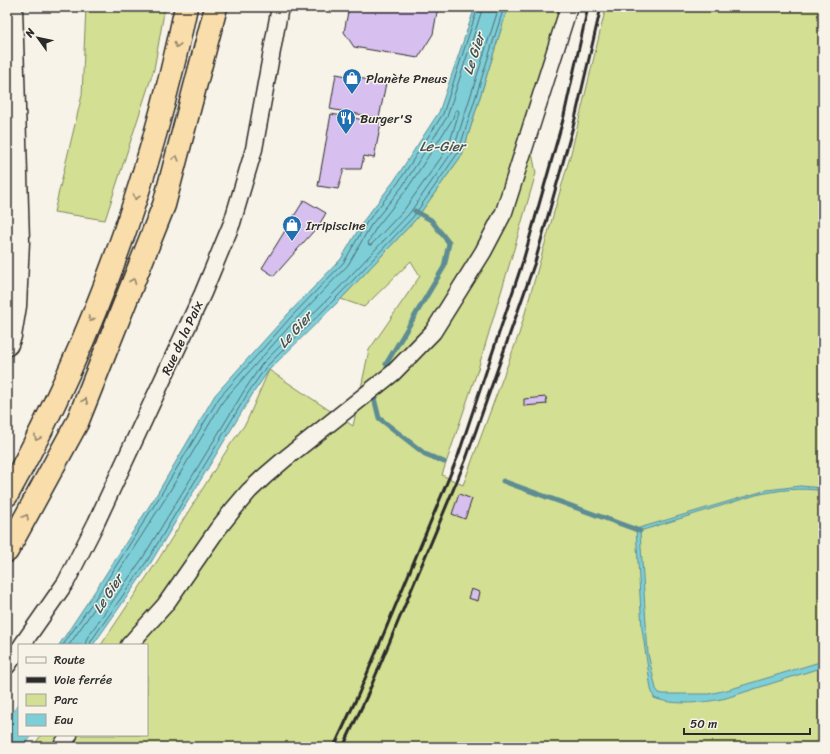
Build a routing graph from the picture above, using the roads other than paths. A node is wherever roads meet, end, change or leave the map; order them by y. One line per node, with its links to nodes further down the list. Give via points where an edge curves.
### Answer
1 (11, 7): 6 (main road, via 18,241 15,306)
2 (186, 7): 7 (highway, one-way to 7, via 162,109 140,186 110,271 48,416)
3 (216, 7): 8 (highway, one-way to 3, via 77,424 164,205)
4 (280, 7): 9 (street, Rue de la Paix, via 254,149 232,223 203,293 96,523 66,582)
5 (569, 7): 10 (street, via 504,212 483,252 434,332 393,373 286,458 249,492 217,530 165,605)
6 (7, 344)
7 (7, 495)
8 (7, 551)
9 (23, 644)
10 (130, 644)
11 (18, 650): 12 (street)
12 (7, 666)
13 (68, 736): 14 (street)
14 (61, 747)

